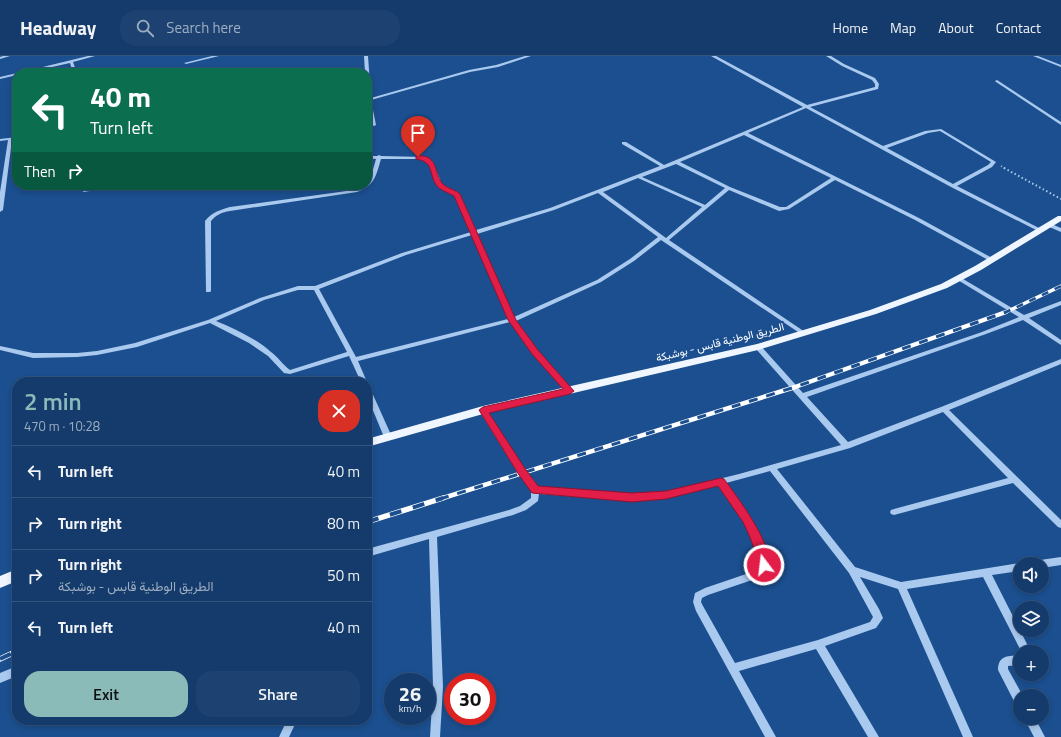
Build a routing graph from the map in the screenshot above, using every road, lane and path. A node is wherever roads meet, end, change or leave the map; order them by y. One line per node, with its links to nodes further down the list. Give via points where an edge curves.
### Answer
1 (8, 56): 9 (street)
2 (93, 56): 10 (street)
3 (217, 56): 11 (street)
4 (366, 56): 15 (street)
5 (529, 56): 19 (street)
6 (713, 56): 20 (street)
7 (828, 56): 20 (street, via 874,79 877,88)
8 (1034, 56): 12 (street)
9 (0, 58)
10 (71, 61): 13 (street); 14 (street)
11 (186, 63)
12 (1061, 66)
13 (40, 68)
14 (73, 68)
15 (367, 68)
16 (12, 75): 17 (street)
17 (0, 78)
18 (997, 81): 22 (street)
19 (372, 99)
20 (806, 107): 24 (street); 28 (street)
21 (372, 117): 23 (street)
22 (1061, 124)
23 (374, 125)
24 (744, 133): 31 (street); 36 (street)
25 (10, 139): 26 (street); 43 (street)
26 (0, 140)
27 (624, 143): 33 (street)
28 (883, 148): 32 (street, via 927,132 941,130); 37 (street)
29 (379, 156): 30 (street); 35 (street); 48 (street, via 418,157 428,160 440,186 457,194)
30 (372, 157)
31 (676, 162): 33 (street); 38 (street)
32 (994, 162): 37 (street); 41 (path)
33 (664, 167): 34 (street)
34 (639, 177): 40 (street); 42 (street)
35 (372, 178)
36 (835, 178): 38 (street, via 783,209); 50 (street)
37 (953, 186): 46 (street)
38 (728, 188): 42 (street)
39 (360, 190): 53 (street, via 219,211 208,221)
40 (600, 192): 48 (street); 49 (street)
41 (1061, 199)
42 (705, 207): 49 (street)
43 (0, 210)
44 (1061, 218): 45 (main road, الطريق الوطنية قابس - بوشبكة)
45 (1049, 225): 46 (main road, الطريق الوطنية قابس - بوشبكة); 47 (street)
46 (1040, 230): 50 (main road, الطريق الوطنية قابس - بوشبكة)
47 (1061, 230)
48 (474, 234): 52 (street, via 404,254); 56 (street)
49 (663, 238): 56 (street, via 598,282); 58 (street)
50 (992, 260): 51 (main road, الطريق الوطنية قابس - بوشبكة)
51 (958, 278): 55 (street); 58 (main road, الطريق الوطنية قابس - بوشبكة, via 944,286 873,312)
52 (316, 288): 57 (street, via 298,288 262,299); 62 (street)
53 (208, 291)
54 (1061, 303): 55 (street)
55 (1024, 317): 59 (street); 67 (street)
56 (512, 320): 63 (street); 66 (street, via 535,352)
57 (210, 321): 61 (street, via 149,342 100,354 31,355); 62 (street, via 241,335 267,352 286,371)
58 (803, 333): 60 (main road, الطريق الوطنية قابس - بوشبكة)
59 (1061, 343)
60 (758, 347): 66 (main road, الطريق الوطنية قابس - بوشبكة); 67 (street)
61 (0, 348)
62 (351, 352): 63 (street)
63 (355, 360): 65 (street)
64 (1061, 361): 70 (street)
65 (362, 377)
66 (570, 391): 69 (main road, الطريق الوطنية قابس - بوشبكة)
67 (802, 396): 73 (street)
68 (372, 400): 71 (street)
69 (483, 410): 71 (main road, الطريق الوطنية قابس - بوشبكة); 77 (street)
70 (944, 410): 73 (street); 75 (street)
71 (388, 437): 72 (main road, الطريق الوطنية قابس - بوشبكة)
72 (372, 442)
73 (847, 446): 74 (street)
74 (772, 468): 76 (street); 85 (street)
75 (1015, 479): 78 (street); 79 (street)
76 (721, 482): 77 (street, via 666,495 632,498); 93 (street, via 746,518 764,558 764,565 754,575 698,596 699,608)
77 (536, 490): 80 (street, via 535,499 523,508)
78 (894, 512)
79 (1061, 525)
80 (433, 534): 81 (street); 100 (street, via 438,687)
81 (372, 552)
82 (1061, 560): 83 (street)
83 (1049, 562)
84 (1013, 568): 86 (street)
85 (852, 570): 89 (street); 90 (street, via 878,618 873,625)
86 (986, 573): 89 (street); 91 (street)
87 (12, 577): 88 (main road)
88 (0, 582)
89 (901, 586): 103 (street)
90 (818, 644): 93 (street); 102 (street)
91 (1023, 645)
92 (1013, 661): 96 (street, via 1003,664 1003,670)
93 (733, 668): 101 (street)
94 (12, 673): 95 (street)
95 (0, 678)
96 (1013, 689)
97 (290, 725): 99 (street)
98 (1033, 725): 104 (street)
99 (284, 737)
100 (435, 737)
101 (771, 737)
102 (874, 737)
103 (968, 737)
104 (1040, 737)

